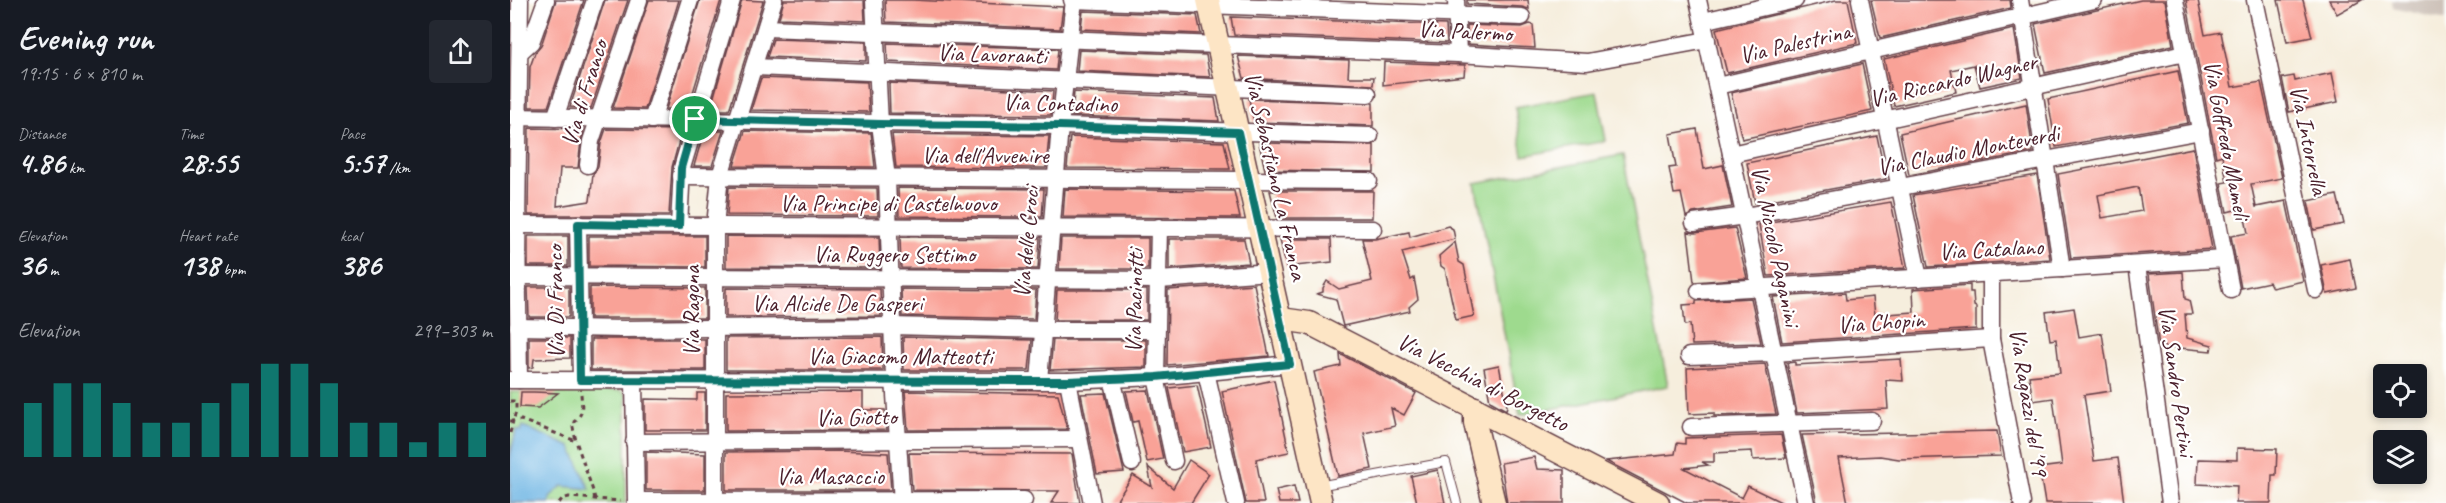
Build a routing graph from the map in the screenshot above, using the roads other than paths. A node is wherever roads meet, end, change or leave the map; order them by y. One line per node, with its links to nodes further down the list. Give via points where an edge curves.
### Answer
1 (520, 0): 27 (street)
2 (546, 0): 27 (street, via 531,42)
3 (595, 0): 38 (street)
4 (639, 0): 39 (street, Via di Franco)
5 (690, 0): 42 (street)
6 (732, 0): 40 (street)
7 (774, 0): 21 (street)
8 (874, 0): 22 (street)
9 (1073, 0): 16 (street); 23 (street, Via delle Croci)
10 (1698, 0): 20 (street, Via Niccolò Paganini)
11 (1795, 0): 20 (street)
12 (1860, 0): 26 (street)
13 (2094, 0): 18 (street, Via Palestrina)
14 (2175, 0): 28 (street, Via Goffredo Mameli)
15 (2255, 0): 84 (street, Via Intorrella)
16 (1209, 3): 17 (street); 25 (main road, Via Sebastiano La Franca)
17 (1457, 8): 19 (street); 29 (street)
18 (2021, 8): 26 (street, Via Palestrina); 35 (street)
19 (1522, 17)
20 (1703, 21): 24 (street, Via Niccolò Paganini)
21 (766, 28): 22 (street, Via Palermo); 30 (street)
22 (876, 33): 23 (street, Via Palermo); 31 (street)
23 (1070, 40): 25 (street, Via Palermo); 32 (street, Via delle Croci)
24 (1707, 40): 29 (street, Via Palermo, via 1587,62); 33 (street, Via Niccolò Paganini)
25 (1218, 46): 29 (street, Via Palermo); 34 (main road, Via Sebastiano La Franca)
26 (1871, 51): 33 (street, Via Palestrina); 43 (street)
27 (520, 52): 37 (street)
28 (2186, 53): 35 (street, Via Riccardo Wagner); 46 (street, Via Goffredo Mameli)
29 (1458, 54)
30 (754, 67): 31 (street, Via Lavoranti); 41 (street)
31 (877, 73): 32 (street, Via Lavoranti); 44 (street)
32 (1065, 81): 34 (street, Via Lavoranti); 45 (street, Via delle Croci)
33 (1717, 86): 49 (street, Via Niccolò Paganini)
34 (1228, 87): 36 (street, Via Lavoranti); 47 (main road, Via Sebastiano La Franca)
35 (2034, 87): 43 (street, Via Riccardo Wagner); 50 (street)
36 (1368, 94)
37 (515, 117): 38 (street, Via Contadino); 62 (street)
38 (555, 118): 39 (street, Via Contadino)
39 (598, 119): 42 (street, Via Contadino); 51 (street, Via di Franco)
40 (695, 119): 41 (street, Via Contadino); 42 (street, Via Contadino); 52 (street)
41 (738, 119): 44 (street, Via Contadino); 53 (street)
42 (652, 120)
43 (1886, 120): 49 (street, Via Riccardo Wagner); 58 (street)
44 (880, 124): 45 (street, Via Contadino); 54 (street)
45 (1060, 126): 47 (street, Via Contadino); 56 (street, Via delle Croci)
46 (2201, 131): 50 (street, Via Claudio Monteverdi); 70 (street, Via Goffredo Mameli)
47 (1238, 132): 48 (street, Via Contadino); 55 (main road, Via Sebastiano La Franca)
48 (1370, 136)
49 (1731, 154): 59 (street, Via Niccolò Paganini)
50 (2045, 160): 58 (street, Via Claudio Monteverdi); 72 (street)
51 (588, 165)
52 (681, 172): 53 (street, Via dell'Avvenire); 63 (street)
53 (721, 172): 54 (street, Via dell'Avvenire); 64 (street, Via Ragona)
54 (887, 178): 56 (street, Via dell'Avvenire); 65 (street)
55 (1249, 178): 56 (street, Via dell'Avvenire); 57 (street, Via dell'Avvenire); 68 (main road, Via Sebastiano La Franca)
56 (1056, 180): 66 (street, Via delle Croci)
57 (1369, 181)
58 (1900, 187): 59 (street, Via Claudio Monteverdi); 80 (street)
59 (1745, 216): 60 (street, Via Claudio Monteverdi); 82 (street, Via Niccolò Paganini)
60 (1694, 223)
61 (578, 224): 62 (street, Via Principe di Castelnuovo); 63 (street, Via Principe di Castelnuovo); 75 (street, Via Di Franco)
62 (517, 225): 76 (street)
63 (679, 226): 64 (street, Via Principe di Castelnuovo)
64 (715, 226): 65 (street, Via Principe di Castelnuovo); 77 (street, Via Ragona)
65 (889, 227): 66 (street, Via Principe di Castelnuovo); 78 (street)
66 (1051, 227): 67 (street, Via Principe di Castelnuovo); 79 (street, Via delle Croci)
67 (1159, 227): 68 (street, Via Principe di Castelnuovo); 81 (street, Via Pacinotti)
68 (1260, 227): 69 (street, Via Principe di Castelnuovo); 73 (main road, Via Sebastiano La Franca)
69 (1373, 229)
70 (2225, 259): 71 (street, Via Catalano); 83 (street, Via Goffredo Mameli)
71 (2137, 265): 72 (street, Via Catalano); 129 (street, Via Sandro Pertini)
72 (2062, 269): 74 (street, Via Catalano)
73 (1270, 272): 81 (street, Via Ruggero Settimo); 86 (main road, Via Sebastiano La Franca)
74 (1991, 273): 80 (street, Via Catalano); 93 (street, Via Ragazzi del '99)
75 (578, 275): 76 (street, Via Ruggero Settimo); 77 (street, Via Ruggero Settimo); 89 (street, Via Di Franco)
76 (519, 276): 88 (street)
77 (715, 276): 78 (street, Via Ruggero Settimo); 90 (street, Via Ragona)
78 (892, 278): 79 (street, Via Ruggero Settimo); 87 (street)
79 (1046, 278): 81 (street, Via Ruggero Settimo); 91 (street, Via delle Croci)
80 (1919, 278): 82 (street, Via Catalano)
81 (1159, 279): 92 (street, Via Pacinotti)
82 (1760, 287): 85 (street, Via Catalano); 94 (street, Via Niccolò Paganini)
83 (2231, 290)
84 (2316, 290)
85 (1699, 291)
86 (1281, 319): 96 (main road, Via Sebastiano La Franca); 107 (main road, Via Vecchia di Borgetto, via 1309,323)
87 (892, 326): 90 (street, Via Alcide De Gasperi); 91 (street, Via Alcide De Gasperi); 101 (street)
88 (518, 327): 89 (street, Via Alcide De Gasperi); 102 (street)
89 (579, 328): 90 (street, Via Alcide De Gasperi); 103 (street, Via Di Franco)
90 (715, 328): 100 (street, Via Ragona)
91 (1043, 330): 92 (street, Via Alcide De Gasperi); 105 (street, Via delle Croci)
92 (1156, 330): 98 (street, Via Pacinotti)
93 (1991, 339): 94 (street, Via Chopin); 128 (street, Via Ragazzi del '99)
94 (1774, 353): 95 (street, Via Chopin); 109 (street, Via Niccolò Paganini)
95 (1689, 356)
96 (1290, 364): 97 (street, Via Giacomo Matteotti); 117 (main road, Via Sebastiano La Franca)
97 (1206, 372): 98 (street, Via Giacomo Matteotti); 124 (street)
98 (1156, 377): 99 (street, Via Giacomo Matteotti); 115 (street, Via Pacinotti)
99 (1112, 378): 106 (street, Via Giacomo Matteotti); 116 (street)
100 (715, 379): 101 (street, Via Giacomo Matteotti); 104 (street, Via Giacomo Matteotti); 114 (street, Via Ragona)
101 (894, 379): 105 (street, Via Giacomo Matteotti); 112 (street)
102 (515, 380): 103 (street, Via Giacomo Matteotti)
103 (580, 380): 104 (street, Via Giacomo Matteotti)
104 (634, 381): 113 (street)
105 (1039, 381): 106 (street, Via Giacomo Matteotti)
106 (1068, 381): 111 (street)
107 (1475, 408): 119 (main road, Via Vecchia di Borgetto); 126 (main road)
108 (1872, 421): 109 (street)
109 (1790, 425): 110 (street); 127 (street, Via Niccolò Paganini)
110 (1691, 427)
111 (1079, 439): 112 (street, Via Giotto); 123 (street)
112 (897, 440): 114 (street, Via Giotto); 120 (street)
113 (634, 442): 114 (street, Via Giotto); 121 (street)
114 (716, 442): 122 (street, Via Ragona)
115 (1174, 461)
116 (1132, 463)
117 (1319, 494): 125 (lane, via 1446,462)
118 (1024, 500): 120 (street, Via Masaccio)
119 (1645, 500)
120 (902, 501): 122 (street, Via Masaccio)
121 (636, 502): 122 (street, Via Masaccio)
122 (715, 502)
123 (1092, 503)
124 (1236, 503)
125 (1457, 503)
126 (1494, 503)
127 (1806, 503)
128 (2022, 503)
129 (2170, 503)

